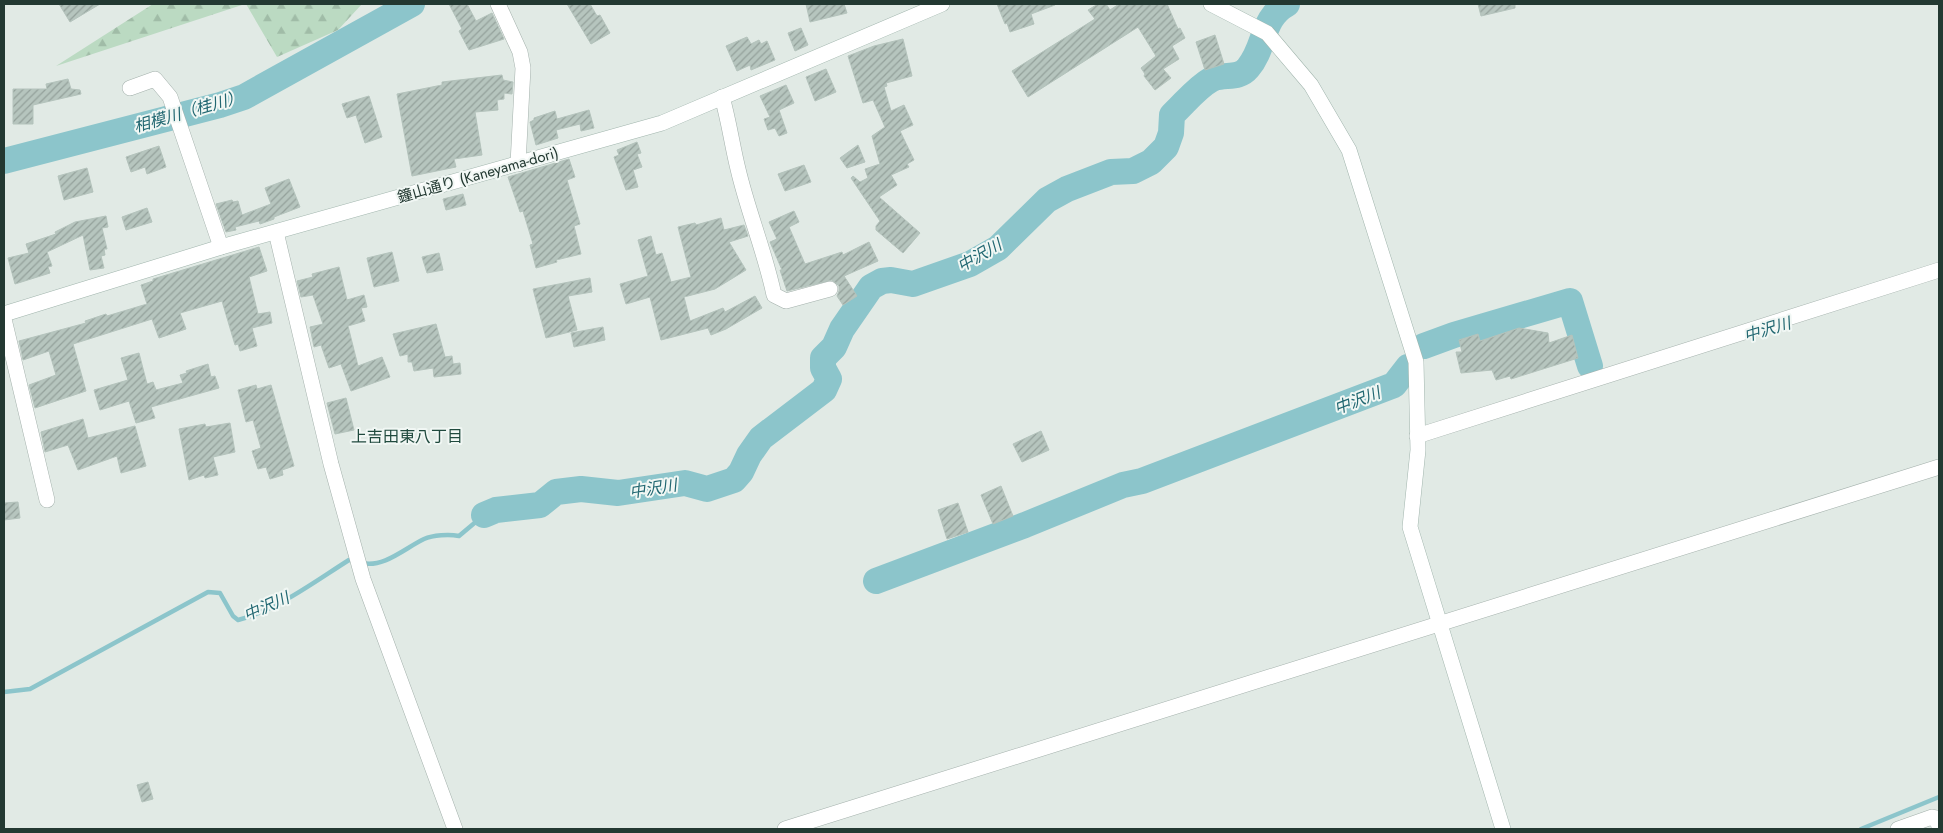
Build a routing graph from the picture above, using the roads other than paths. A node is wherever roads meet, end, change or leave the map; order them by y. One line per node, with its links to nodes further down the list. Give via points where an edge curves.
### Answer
1 (498, 4): 6 (street, via 520,52 523,68)
2 (942, 4): 5 (street, 鐘山通り (Kaneyama-dori))
3 (1211, 4): 13 (street, via 1267,34 1311,84 1349,150 1416,362)
4 (130, 88): 8 (street, via 155,79 170,97)
5 (722, 98): 6 (street, 鐘山通り (Kaneyama-dori), via 662,123); 10 (street, via 738,169 774,295 786,300)
6 (518, 164): 7 (street, 鐘山通り (Kaneyama-dori))
7 (276, 232): 8 (street, 鐘山通り (Kaneyama-dori)); 18 (street, via 330,464 363,579)
8 (221, 247): 11 (street, 鐘山通り (Kaneyama-dori))
9 (1939, 270): 13 (street)
10 (830, 289)
11 (4, 314)
12 (4, 319): 15 (street)
13 (1417, 436): 16 (street, via 1410,527)
14 (1939, 467): 16 (street)
15 (47, 500)
16 (1439, 623): 19 (street); 20 (street)
17 (1939, 827): 21 (street, via 1937,818 1932,817)
18 (455, 829)
19 (785, 829)
20 (1503, 829)
21 (1898, 829)

